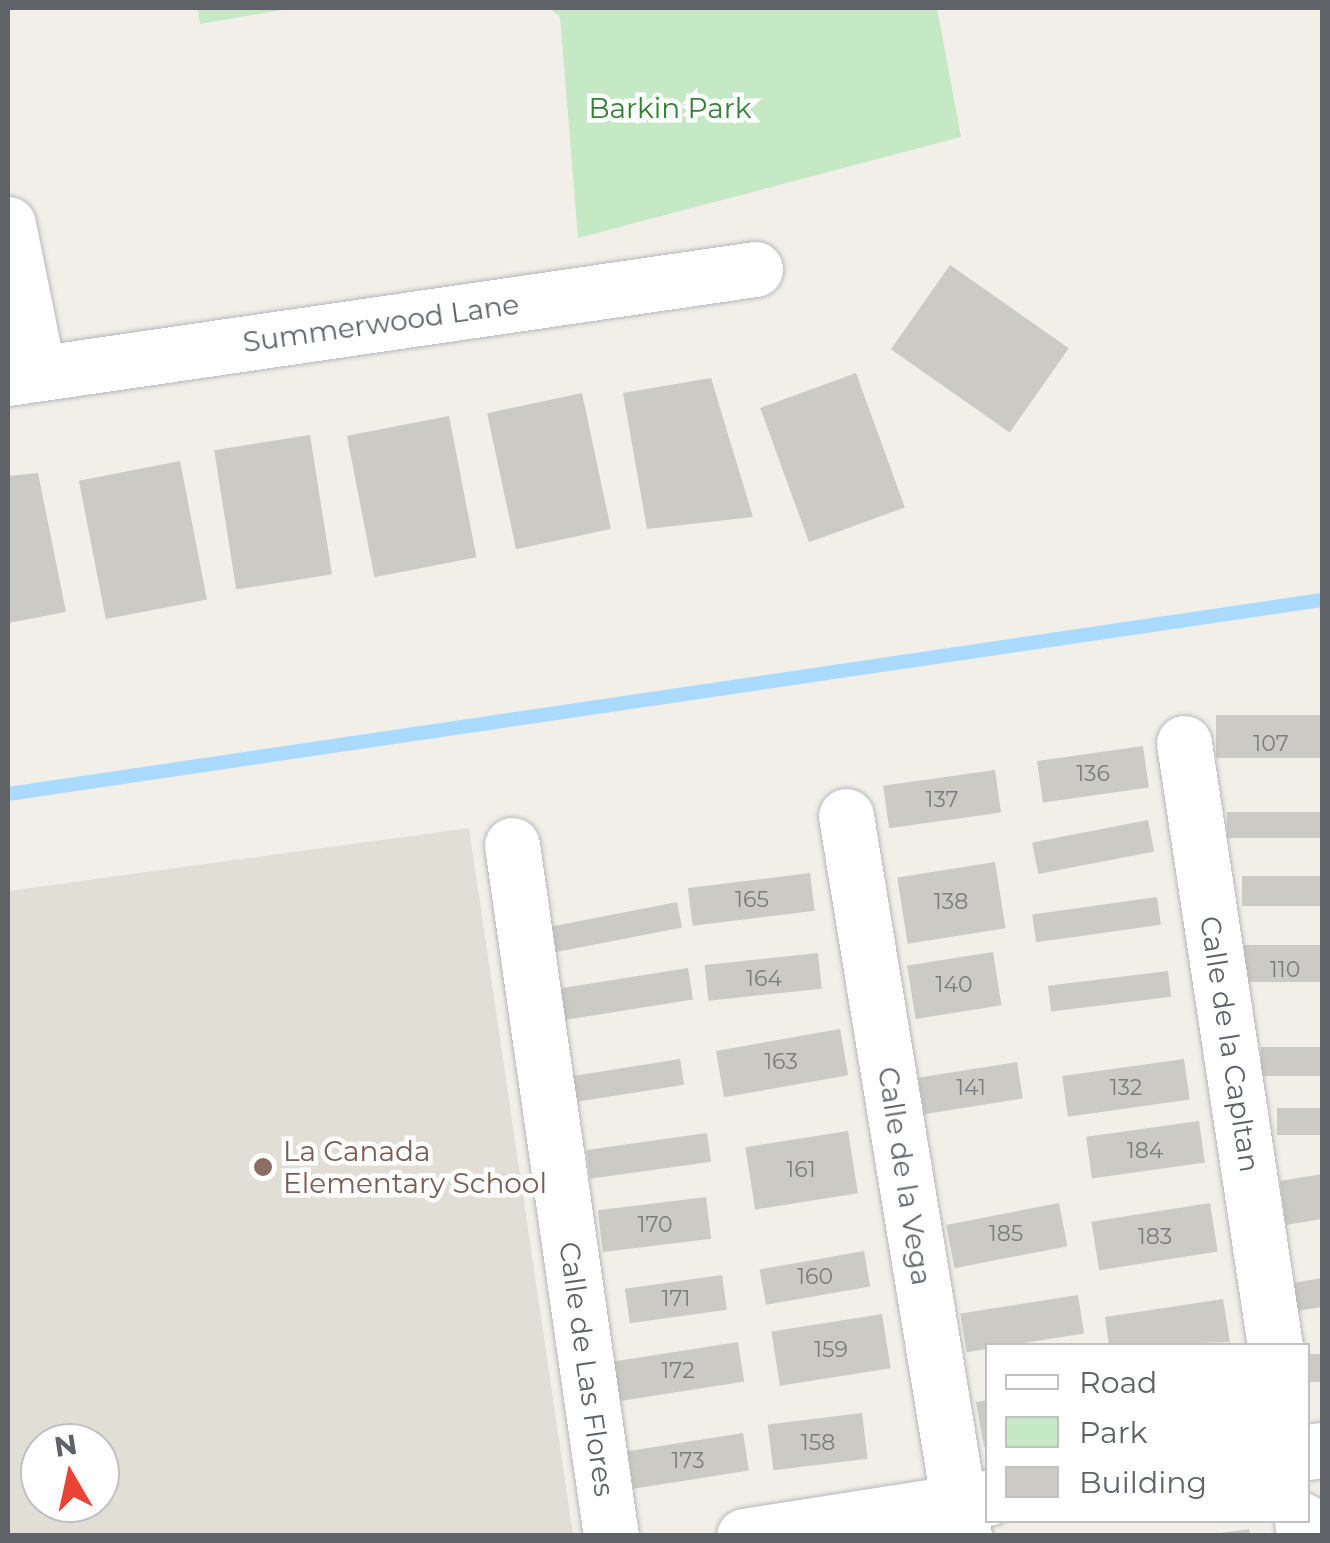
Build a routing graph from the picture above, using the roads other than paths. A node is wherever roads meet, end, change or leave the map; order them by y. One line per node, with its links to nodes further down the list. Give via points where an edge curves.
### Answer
1 (8, 224): 3 (street)
2 (755, 269): 3 (street, Summerwood Lane)
3 (22, 376)
4 (1184, 744): 7 (street, Calle de la Capltan)
5 (846, 816): 8 (street, Calle de la Vega)
6 (512, 845): 9 (street, Calle de Las Flores)
7 (1275, 1343)
8 (970, 1512): 10 (street)
9 (611, 1536)
10 (744, 1536)

